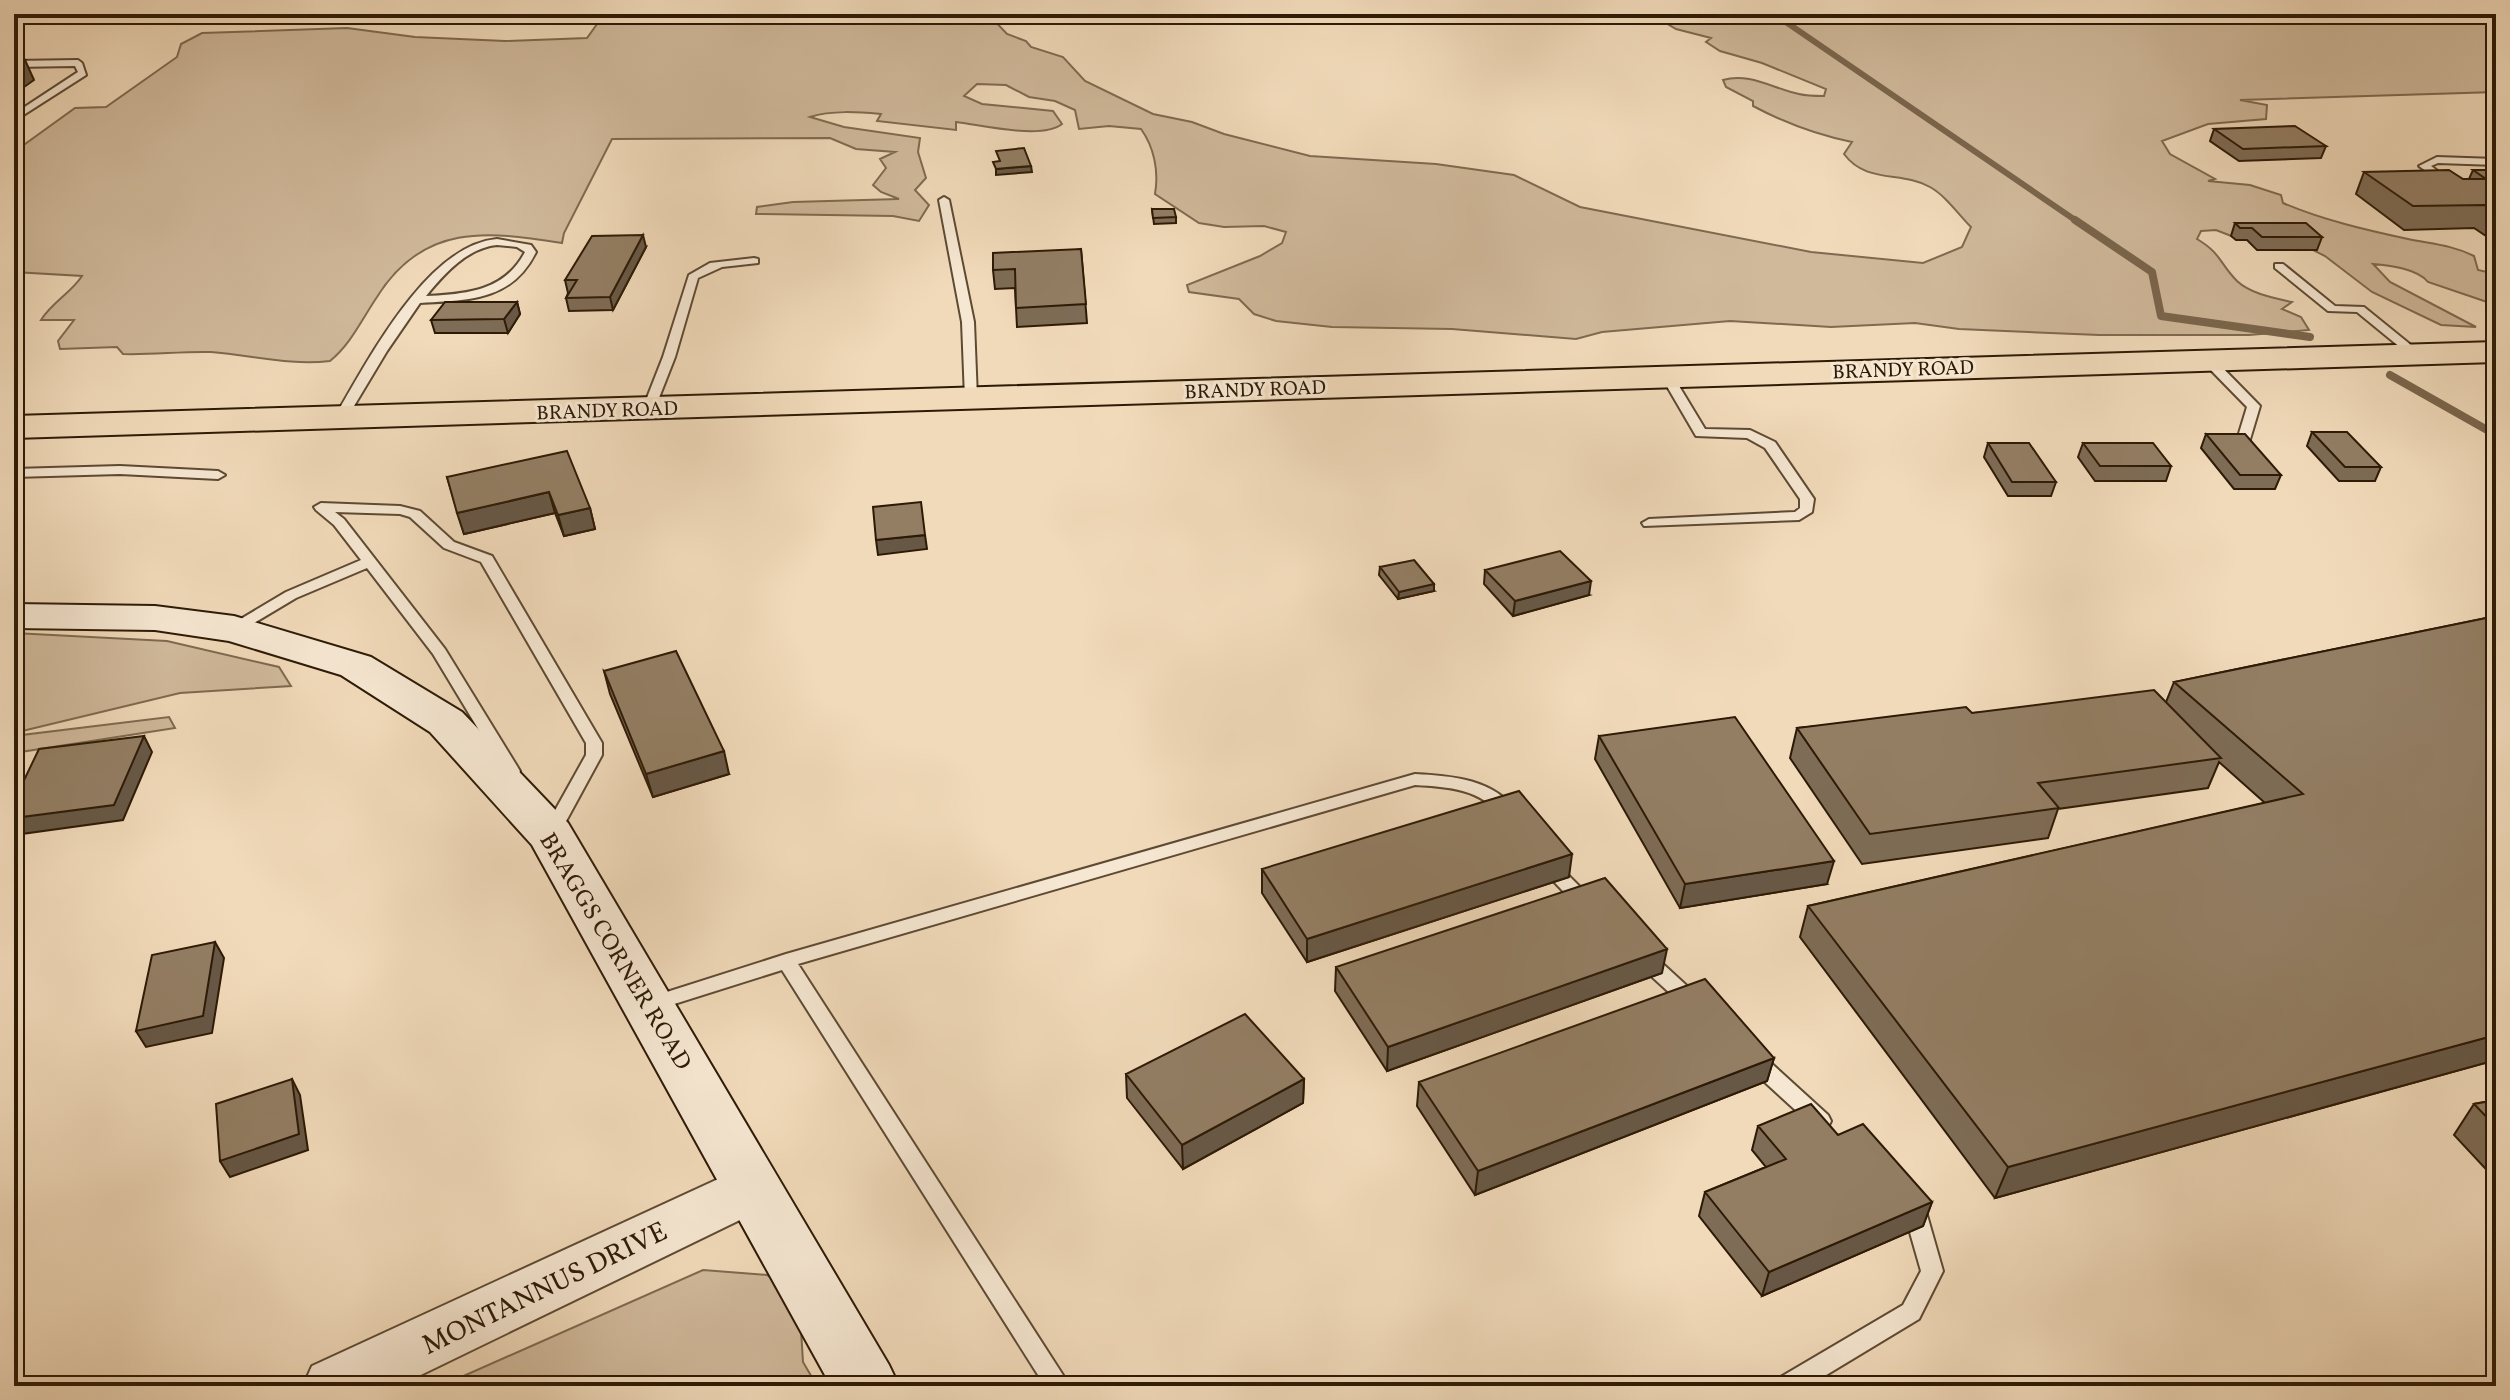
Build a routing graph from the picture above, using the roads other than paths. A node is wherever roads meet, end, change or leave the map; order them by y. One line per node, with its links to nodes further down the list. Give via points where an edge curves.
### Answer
1 (14, 64): 2 (lane, via 78,63 83,73)
2 (14, 118)
3 (2496, 162): 4 (lane, via 2437,160 2424,166)
4 (2452, 186)
5 (944, 200): 13 (lane, via 968,322)
6 (754, 261): 14 (lane, via 723,263 693,277)
7 (2279, 266): 10 (lane, via 2332,309 2360,309)
8 (418, 300): 8 (lane, via 468,250 517,243 531,252 528,262 496,289); 15 (lane)
9 (2496, 352): 10 (main road, BRANDY ROAD)
10 (2416, 354): 11 (main road, BRANDY ROAD)
11 (2208, 360): 12 (main road, BRANDY ROAD); 17 (lane, via 2254,406)
12 (1667, 376): 13 (main road, BRANDY ROAD); 20 (lane, via 1701,433 1750,434 1770,445 1807,499 1807,509 1799,516)
13 (971, 398): 14 (main road, BRANDY ROAD)
14 (649, 408): 15 (main road, BRANDY ROAD)
15 (340, 418): 16 (main road, BRANDY ROAD)
16 (14, 427)
17 (2238, 462)
18 (14, 473): 19 (lane, via 120,470)
19 (218, 475)
20 (1649, 523)
21 (370, 561): 23 (lane, via 291,595); 24 (lane, via 440,652); 24 (lane, via 321,507 415,514 449,545 487,559 594,743 594,755)
22 (14, 616): 23 (main road, BRAGGS CORNER ROAD, via 155,618)
23 (234, 629): 24 (main road, BRAGGS CORNER ROAD, via 356,666 446,722)
24 (551, 835): 28 (main road, BRAGGS CORNER ROAD)
25 (1604, 921): 27 (lane, via 1558,878 1499,799 1457,781 1415,779)
26 (1627, 942): 29 (lane)
27 (786, 961): 28 (lane); 36 (lane)
28 (651, 1005): 32 (main road, BRAGGS CORNER ROAD)
29 (1707, 1016)
30 (1742, 1048): 31 (lane)
31 (1834, 1133)
32 (753, 1187): 34 (street, MONTANNUS DRIVE); 35 (main road, BRAGGS CORNER ROAD)
33 (1903, 1197): 37 (lane, via 1914,1207 1932,1271 1911,1312)
34 (334, 1386)
35 (866, 1386)
36 (1058, 1386)
37 (1787, 1386)

